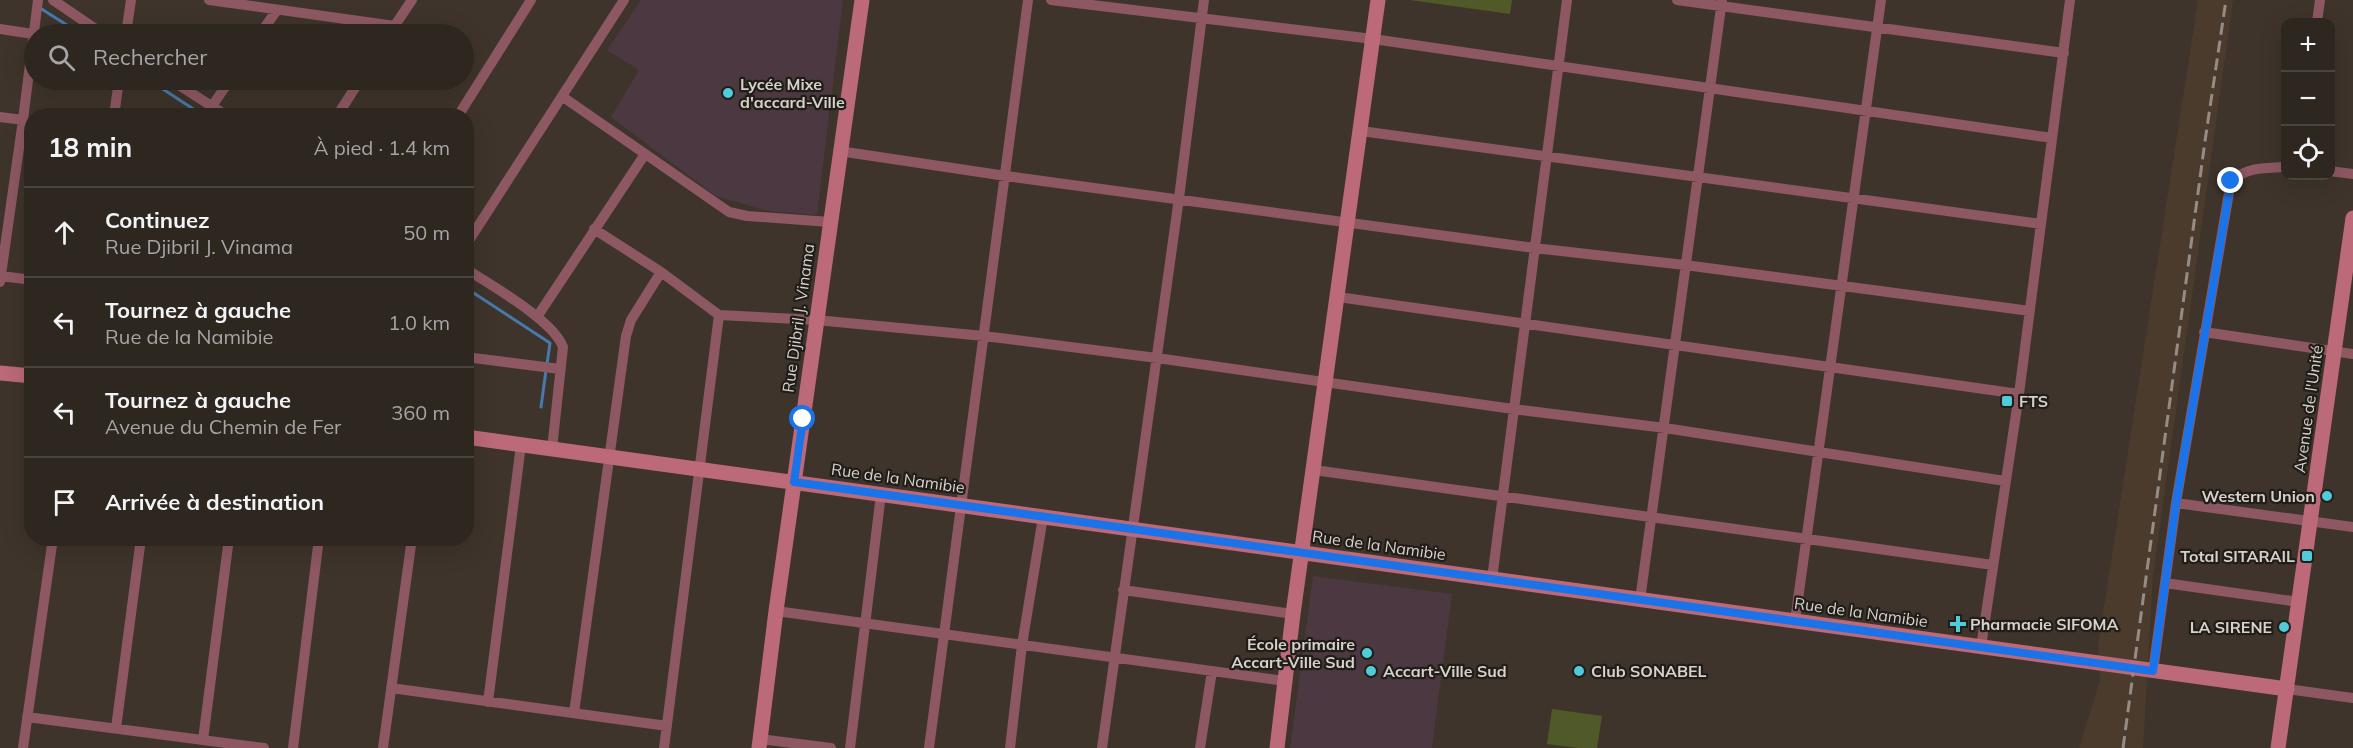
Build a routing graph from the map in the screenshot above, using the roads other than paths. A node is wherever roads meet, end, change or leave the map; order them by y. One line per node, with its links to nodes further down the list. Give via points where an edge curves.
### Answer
1 (38, 0): 22 (street)
2 (52, 0): 23 (street)
3 (131, 0): 24 (street)
4 (209, 0): 19 (street)
5 (412, 0): 27 (street)
6 (531, 0): 46 (street)
7 (624, 0): 40 (street)
8 (862, 0): 53 (street, Rue Djibril J. Vinama)
9 (1028, 0): 59 (street)
10 (1051, 0): 21 (street)
11 (1203, 0): 21 (street)
12 (1378, 0): 31 (street)
13 (1567, 0): 33 (street)
14 (1677, 0): 18 (street)
15 (1881, 0): 28 (street)
16 (2070, 0): 32 (street)
17 (2320, 0): 20 (street)
18 (1721, 3): 28 (street); 34 (street)
19 (277, 10): 25 (street); 26 (street)
20 (2318, 18)
21 (1201, 20): 31 (street); 61 (street)
22 (34, 24)
23 (88, 24)
24 (127, 24)
25 (267, 24)
26 (358, 24)
27 (396, 24)
28 (1877, 28): 32 (street); 48 (street)
29 (0, 29): 30 (street)
30 (24, 33)
31 (1373, 39): 33 (street); 51 (street)
32 (2064, 53): 52 (street)
33 (1558, 66): 34 (street); 55 (street)
34 (1709, 88): 48 (street); 60 (street)
35 (26, 90): 41 (street)
36 (118, 90): 42 (street)
37 (186, 90): 43 (street)
38 (227, 90): 44 (street)
39 (354, 90): 45 (street)
40 (563, 97): 54 (street); 68 (street)
41 (24, 108)
42 (115, 108)
43 (213, 108)
44 (220, 108)
45 (342, 108)
46 (463, 108)
47 (24, 111): 50 (street)
48 (1864, 111): 52 (street); 62 (street)
49 (0, 117): 50 (street)
50 (23, 120): 73 (street)
51 (1361, 131): 55 (street); 65 (street)
52 (2052, 138): 66 (street)
53 (839, 151): 59 (street); 64 (street, Rue Djibril J. Vinama)
54 (645, 154): 64 (street, via 729,212); 67 (street)
55 (1545, 156): 60 (street); 69 (street)
56 (2281, 167): 83 (street, via 2254,168 2231,181)
57 (2335, 172): 58 (street)
58 (2353, 174)
59 (1006, 176): 61 (street); 84 (street)
60 (1696, 177): 62 (street); 70 (street)
61 (1179, 198): 65 (street); 89 (street)
62 (1852, 198): 66 (street); 76 (street)
63 (2353, 218): 86 (street, Avenue de l'Unité)
64 (830, 222): 81 (street, Rue Djibril J. Vinama)
65 (1348, 222): 69 (street); 77 (street)
66 (2042, 224): 78 (street)
67 (594, 229): 71 (street); 80 (street)
68 (474, 233)
69 (1534, 248): 70 (street); 82 (street)
70 (1685, 265): 76 (street); 85 (street)
71 (661, 272): 79 (street); 102 (street, via 631,320 626,336)
72 (474, 274): 80 (street)
73 (1, 276): 74 (street); 75 (street)
74 (24, 279)
75 (0, 282)
76 (1841, 285): 78 (street); 90 (street)
77 (1338, 297): 82 (street); 94 (street)
78 (2030, 311): 95 (street)
79 (719, 315): 81 (street); 103 (street)
80 (537, 317): 91 (street, via 561,341)
81 (816, 320): 84 (street); 106 (street, Rue Djibril J. Vinama)
82 (1526, 324): 85 (street); 96 (street)
83 (2204, 332): 86 (street); 109 (street)
84 (984, 336): 89 (street); 110 (street)
85 (1676, 345): 90 (street); 97 (street)
86 (2334, 351): 87 (street); 113 (street, Avenue de l'Unité)
87 (2353, 354)
88 (474, 358): 91 (street)
89 (1157, 358): 94 (street); 115 (street)
90 (1830, 368): 95 (street); 101 (street)
91 (560, 369): 100 (street)
92 (0, 373): 93 (street)
93 (24, 375)
94 (1326, 383): 96 (street); 104 (street)
95 (2019, 394): 105 (street)
96 (1513, 409): 97 (street); 108 (street)
97 (1665, 428): 101 (street); 112 (street)
98 (474, 438): 99 (street, Rue de la Namibie)
99 (521, 445): 100 (street, Rue de la Namibie); 143 (street)
100 (552, 449): 102 (street, Rue de la Namibie)
101 (1820, 452): 105 (street); 116 (street)
102 (611, 457): 103 (street, Rue de la Namibie); 144 (street)
103 (699, 470): 106 (street, Rue de la Namibie); 146 (street)
104 (1314, 470): 108 (street); 122 (street)
105 (2005, 481): 123 (street)
106 (794, 482): 107 (street, Rue de la Namibie); 129 (street, Rue Djibril J. Vinama)
107 (881, 494): 110 (street, Rue de la Namibie); 132 (street)
108 (1502, 496): 112 (street); 124 (street)
109 (2176, 503): 113 (street); 125 (street)
110 (961, 505): 111 (street, Rue de la Namibie); 133 (street)
111 (1043, 517): 115 (street, Rue de la Namibie); 134 (street)
112 (1651, 517): 116 (street); 127 (street)
113 (2310, 521): 114 (street); 128 (street, Avenue de l'Unité)
114 (2353, 527)
115 (1133, 529): 122 (street, Rue de la Namibie); 126 (street)
116 (1806, 538): 123 (street); 131 (street)
117 (52, 546): 145 (street)
118 (140, 546): 147 (street)
119 (228, 546): 148 (street)
120 (318, 546): 152 (street)
121 (411, 546): 140 (street)
122 (1303, 553): 124 (street, Rue de la Namibie); 130 (street)
123 (1993, 565): 135 (street)
124 (1492, 579): 127 (street, Rue de la Namibie)
125 (2165, 583): 128 (street); 138 (street)
126 (1123, 590): 130 (street); 136 (street)
127 (1640, 600): 131 (street, Rue de la Namibie)
128 (2299, 602): 141 (street, Avenue de l'Unité)
129 (776, 611): 132 (street); 149 (street, Rue Djibril J. Vinama)
130 (1293, 614): 139 (street)
131 (1795, 621): 135 (street, Rue de la Namibie)
132 (867, 623): 133 (street); 156 (street)
133 (942, 634): 134 (street); 157 (street)
134 (1022, 645): 136 (street); 158 (street)
135 (1981, 646): 138 (street, Rue de la Namibie)
136 (1115, 657): 137 (street); 159 (street)
137 (1212, 671): 139 (street); 160 (street)
138 (2153, 671): 141 (street, Rue de la Namibie)
139 (1285, 681): 161 (street)
140 (392, 688): 143 (street); 153 (street)
141 (2287, 689): 142 (street); 162 (street, Avenue de l'Unité)
142 (2353, 698)
143 (488, 702): 144 (street)
144 (574, 713): 146 (street)
145 (27, 717): 147 (street); 150 (street)
146 (667, 726): 154 (street)
147 (116, 728): 148 (street)
148 (203, 740): 151 (street)
149 (759, 744): 155 (street)
150 (23, 748)
151 (264, 748)
152 (292, 748)
153 (383, 748)
154 (664, 748)
155 (831, 748)
156 (850, 748)
157 (929, 748)
158 (1010, 748)
159 (1102, 748)
160 (1200, 748)
161 (1277, 748)
162 (2278, 748)

